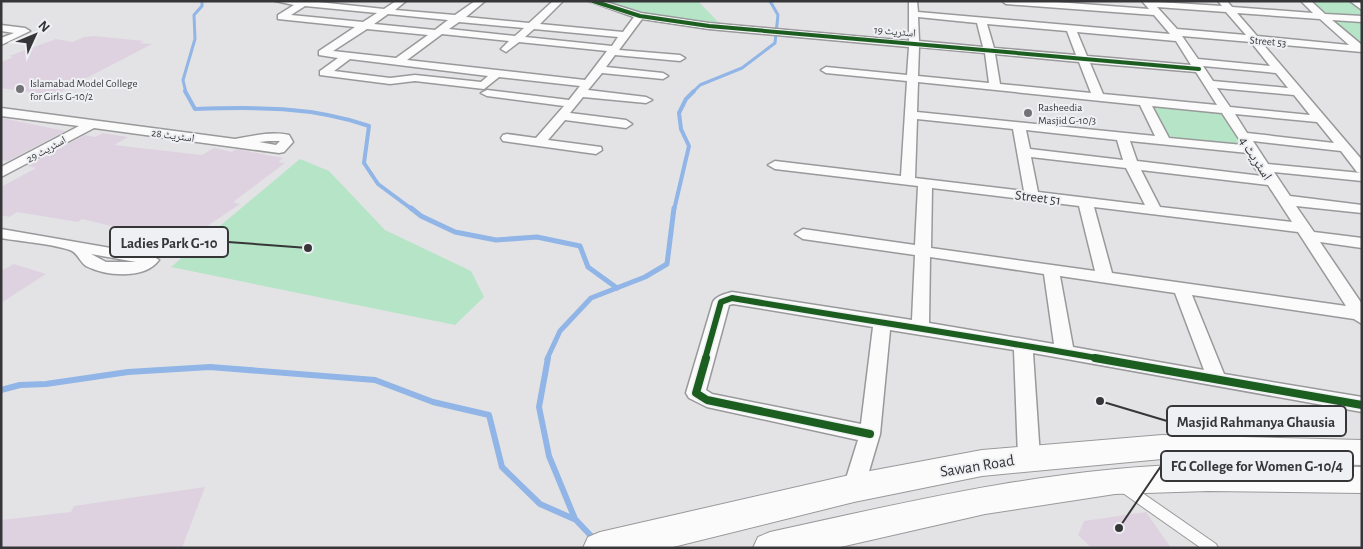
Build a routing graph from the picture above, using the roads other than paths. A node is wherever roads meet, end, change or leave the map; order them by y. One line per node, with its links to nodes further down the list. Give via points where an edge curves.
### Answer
1 (279, 1): 10 (street)
2 (402, 1): 15 (street)
3 (559, 1): 24 (street)
4 (593, 1): 18 (street, اسٹریٹ 19)
5 (913, 1): 17 (street)
6 (1006, 1): 16 (street)
7 (1222, 1): 14 (street)
8 (1305, 1): 19 (street)
9 (1354, 1): 13 (street)
10 (306, 2): 15 (street); 23 (street, via 281,17)
11 (478, 2): 20 (street)
12 (1148, 3): 14 (street); 16 (street, اسٹریٹ 4)
13 (1362, 8)
14 (1231, 10): 19 (street); 31 (street)
15 (385, 12): 20 (street); 23 (street)
16 (1158, 13): 29 (street, اسٹریٹ 4)
17 (912, 14): 22 (street); 33 (street)
18 (640, 16): 28 (street); 33 (street, اسٹریٹ 19, via 709,26)
19 (1322, 16): 21 (street); 36 (street)
20 (457, 19): 24 (street); 27 (street)
21 (1362, 19)
22 (980, 20): 26 (street); 35 (street)
23 (364, 26): 27 (street); 38 (street, via 322,51)
24 (530, 27): 28 (street); 30 (street)
25 (1, 28): 32 (street, via 25,31)
26 (1071, 28): 29 (street); 40 (street)
27 (439, 32): 30 (street); 41 (street)
28 (625, 35): 37 (street)
29 (1176, 35): 31 (street, Street 53); 42 (street, اسٹریٹ 4)
30 (517, 39): 34 (street); 37 (street)
31 (1254, 40): 36 (street, Street 53); 46 (street)
32 (1, 42)
33 (914, 43): 35 (street, اسٹریٹ 19); 50 (street)
34 (506, 49)
35 (989, 49): 40 (street, اسٹریٹ 19); 52 (street)
36 (1361, 49)
37 (613, 50): 39 (street); 44 (street)
38 (348, 56): 41 (street); 49 (street, via 324,73 390,81)
39 (680, 58)
40 (1082, 58): 42 (street, اسٹریٹ 19); 56 (street)
41 (396, 63): 43 (street)
42 (1196, 65): 46 (street); 51 (street, اسٹریٹ 4)
43 (427, 66): 47 (street); 49 (street)
44 (598, 69): 48 (street); 54 (street)
45 (826, 70): 50 (street)
46 (1280, 70): 55 (street)
47 (496, 74): 53 (street); 54 (street)
48 (662, 76)
49 (415, 78): 53 (street)
50 (913, 79): 52 (street); 62 (street)
51 (1210, 84): 55 (street); 60 (street, اسٹریٹ 4)
52 (994, 85): 56 (street)
53 (486, 89): 59 (street)
54 (583, 89): 57 (street); 59 (street)
55 (1298, 92): 64 (street)
56 (1098, 97): 58 (street)
57 (646, 100)
58 (1144, 101): 60 (street); 71 (street)
59 (572, 104): 63 (street)
60 (1227, 110): 64 (street); 69 (street, اسٹریٹ 4)
61 (1, 112): 65 (street, اسٹریٹ 28)
62 (911, 115): 67 (street); 84 (street)
63 (562, 116): 66 (street); 72 (street)
64 (1320, 119): 74 (street)
65 (92, 124): 73 (street, اسٹریٹ 28, via 279,149 287,142 285,138 276,136); 82 (street, اسٹریٹ 29)
66 (626, 124)
67 (1019, 126): 68 (street); 77 (street)
68 (1122, 136): 71 (street); 78 (street)
69 (1242, 136): 74 (street); 76 (street, اسٹریٹ 4)
70 (507, 138): 72 (street)
71 (1164, 141): 76 (street)
72 (539, 142): 75 (street)
73 (236, 143)
74 (1344, 148): 81 (street)
75 (596, 150)
76 (1252, 150): 80 (street, اسٹریٹ 4)
77 (1024, 152): 78 (street); 87 (street)
78 (1130, 164): 85 (street); 91 (street)
79 (775, 165): 84 (street, Street 51)
80 (1261, 167): 83 (street); 85 (street, اسٹریٹ 4)
81 (1362, 169)
82 (1, 173)
83 (1362, 176)
84 (908, 180): 86 (street, Street 51)
85 (1271, 181): 88 (street, اسٹریٹ 4)
86 (925, 183): 87 (street, Street 51); 97 (street)
87 (1032, 196): 89 (street, Street 51)
88 (1283, 200): 90 (street); 92 (street, اسٹریٹ 4)
89 (1085, 202): 91 (street, Street 51); 99 (street)
90 (1362, 209)
91 (1156, 211): 92 (street, Street 51)
92 (1304, 232): 95 (street, Street 51); 101 (street, اسٹریٹ 4)
93 (1, 233): 96 (street)
94 (803, 234): 97 (street)
95 (1362, 243)
96 (78, 247)
97 (922, 250): 98 (street); 103 (street)
98 (1051, 269): 99 (street); 105 (street)
99 (1105, 277): 100 (street)
100 (1181, 288): 101 (street); 106 (street)
101 (1360, 316)
102 (882, 323): 103 (street); 108 (street); 108 (street, via 726,298 721,302 696,393 707,400)
103 (920, 327): 104 (street)
104 (1023, 346): 105 (street); 110 (street)
105 (1065, 354): 106 (street)
106 (1216, 380): 107 (street)
107 (1362, 405)
108 (870, 434): 113 (street)
109 (1362, 453): 110 (main road, Sawan Road, via 1162,447)
110 (1029, 457): 113 (main road, Sawan Road)
111 (1362, 480): 112 (main road)
112 (1116, 481): 115 (main road, via 1004,496); 116 (lane)
113 (854, 488): 114 (main road, Sawan Road)
114 (600, 548)
115 (770, 548)
116 (1212, 548)

